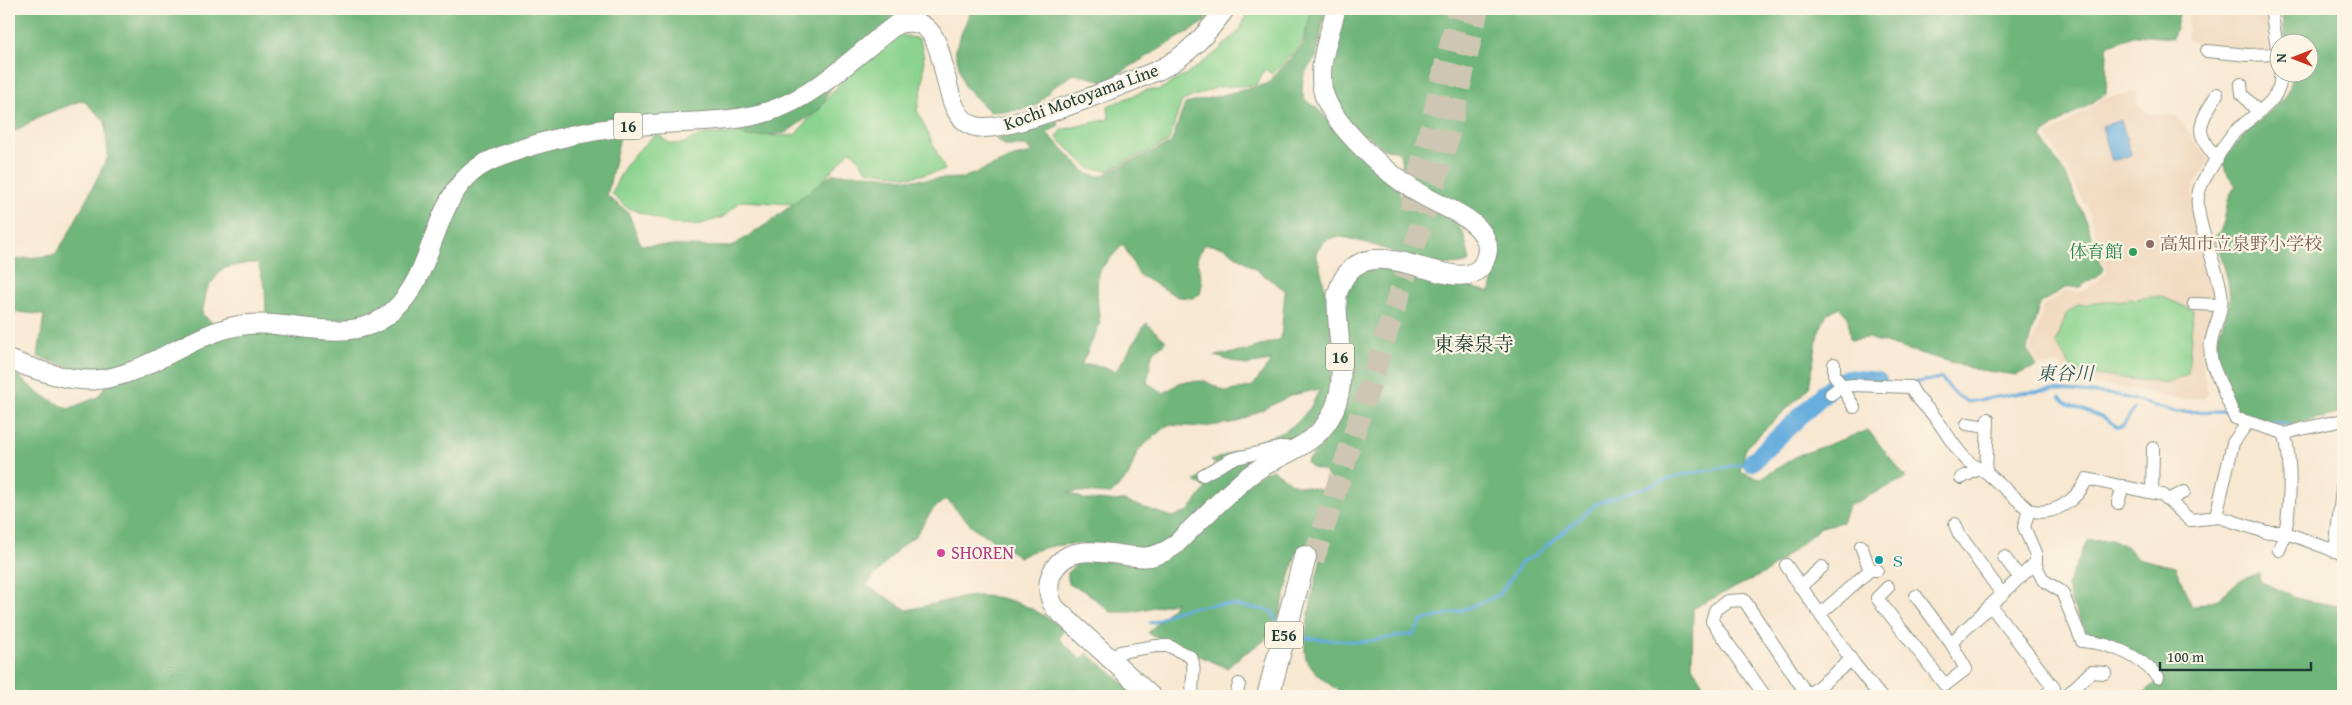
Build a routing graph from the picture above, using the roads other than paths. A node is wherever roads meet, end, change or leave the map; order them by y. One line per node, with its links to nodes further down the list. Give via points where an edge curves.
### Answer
1 (1225, 9): 14 (main road, Kochi Motoyama Line / 16, via 1192,48 1159,70 1033,117 990,128 973,126 955,109 938,48 928,29 920,23 897,24 802,97 770,111 740,118 599,130 503,156 473,170 453,194 419,272 402,301 392,312 364,327 338,331 278,324 244,325 210,334 128,372 100,379 71,378)
2 (1336, 9): 23 (main road, 16, via 1322,82 1331,109 1393,176 1478,227 1488,246 1480,267 1460,276 1386,259 1359,263 1348,271 1337,295 1341,384 1338,397 1324,427)
3 (2271, 9): 4 (street)
4 (2275, 32)
5 (2207, 51): 6 (street)
6 (2270, 54)
7 (2281, 82): 10 (street, via 2277,92)
8 (2241, 84): 10 (street, via 2242,94)
9 (2217, 94): 11 (street, via 2200,122 2203,143)
10 (2258, 112): 11 (street, via 2231,136)
11 (2217, 159): 13 (street, via 2202,183 2198,202 2220,284)
12 (2194, 304): 13 (street)
13 (2222, 305): 19 (street, via 2210,341 2210,358 2232,416)
14 (9, 360)
15 (1834, 364): 16 (street)
16 (1836, 387): 17 (street, via 1846,392); 24 (street, via 1911,387 1948,439)
17 (1854, 407)
18 (2343, 420): 21 (street, via 2294,430)
19 (2248, 422): 21 (street); 34 (street, via 2233,443)
20 (1966, 424): 24 (street, via 1988,423)
21 (2285, 435): 36 (street, via 2290,486)
22 (2153, 448): 29 (street)
23 (1298, 450): 25 (street, via 1283,447 1237,458); 53 (main road, 16, via 1257,470 1163,554 1143,557 1081,552 1066,557 1054,570 1049,590 1055,608)
24 (1982, 470): 26 (street); 33 (street)
25 (1203, 475)
26 (1962, 478)
27 (2343, 480): 39 (street, via 2336,543)
28 (2123, 486): 29 (street); 32 (street); 33 (street, via 2086,479 2078,494 2065,505 2034,512)
29 (2152, 492): 31 (street)
30 (2184, 492): 31 (street)
31 (2169, 500): 34 (street, via 2190,520)
32 (2118, 502)
33 (2029, 510): 41 (street, via 2024,527 2036,555)
34 (2216, 516): 36 (street, via 2266,532)
35 (1956, 524): 47 (street, via 1959,534)
36 (2284, 532): 38 (street, via 2285,538); 39 (street)
37 (1861, 546): 50 (street, via 1873,570)
38 (2279, 550)
39 (2338, 553)
40 (2004, 557): 44 (street)
41 (2035, 564): 44 (street); 55 (street, via 2043,580 2062,592 2082,641 2104,644 2136,659)
42 (1786, 565): 45 (street)
43 (1822, 567): 45 (street)
44 (2020, 578): 47 (street)
45 (1800, 587): 50 (street)
46 (1888, 587): 51 (street, via 1877,598 1945,685 1966,669)
47 (2002, 594): 49 (street)
48 (1916, 596): 51 (street)
49 (1991, 606): 51 (street); 56 (street)
50 (1820, 614): 52 (street)
51 (1951, 643)
52 (1852, 660): 57 (street); 64 (street)
53 (1112, 661): 59 (main road, 16); 60 (street, via 1120,652 1169,646 1191,657)
54 (2105, 673): 58 (street, via 2091,672)
55 (2158, 677)
56 (2049, 692): 58 (street, via 2061,689)
57 (1806, 694): 63 (street, via 1744,600 1727,601 1714,610 1712,621)
58 (2069, 695)
59 (1151, 696)
60 (1193, 696)
61 (1268, 696): 62 (highway, E56, via 1307,567)
62 (1276, 696)
63 (1765, 696)
64 (1880, 696)

